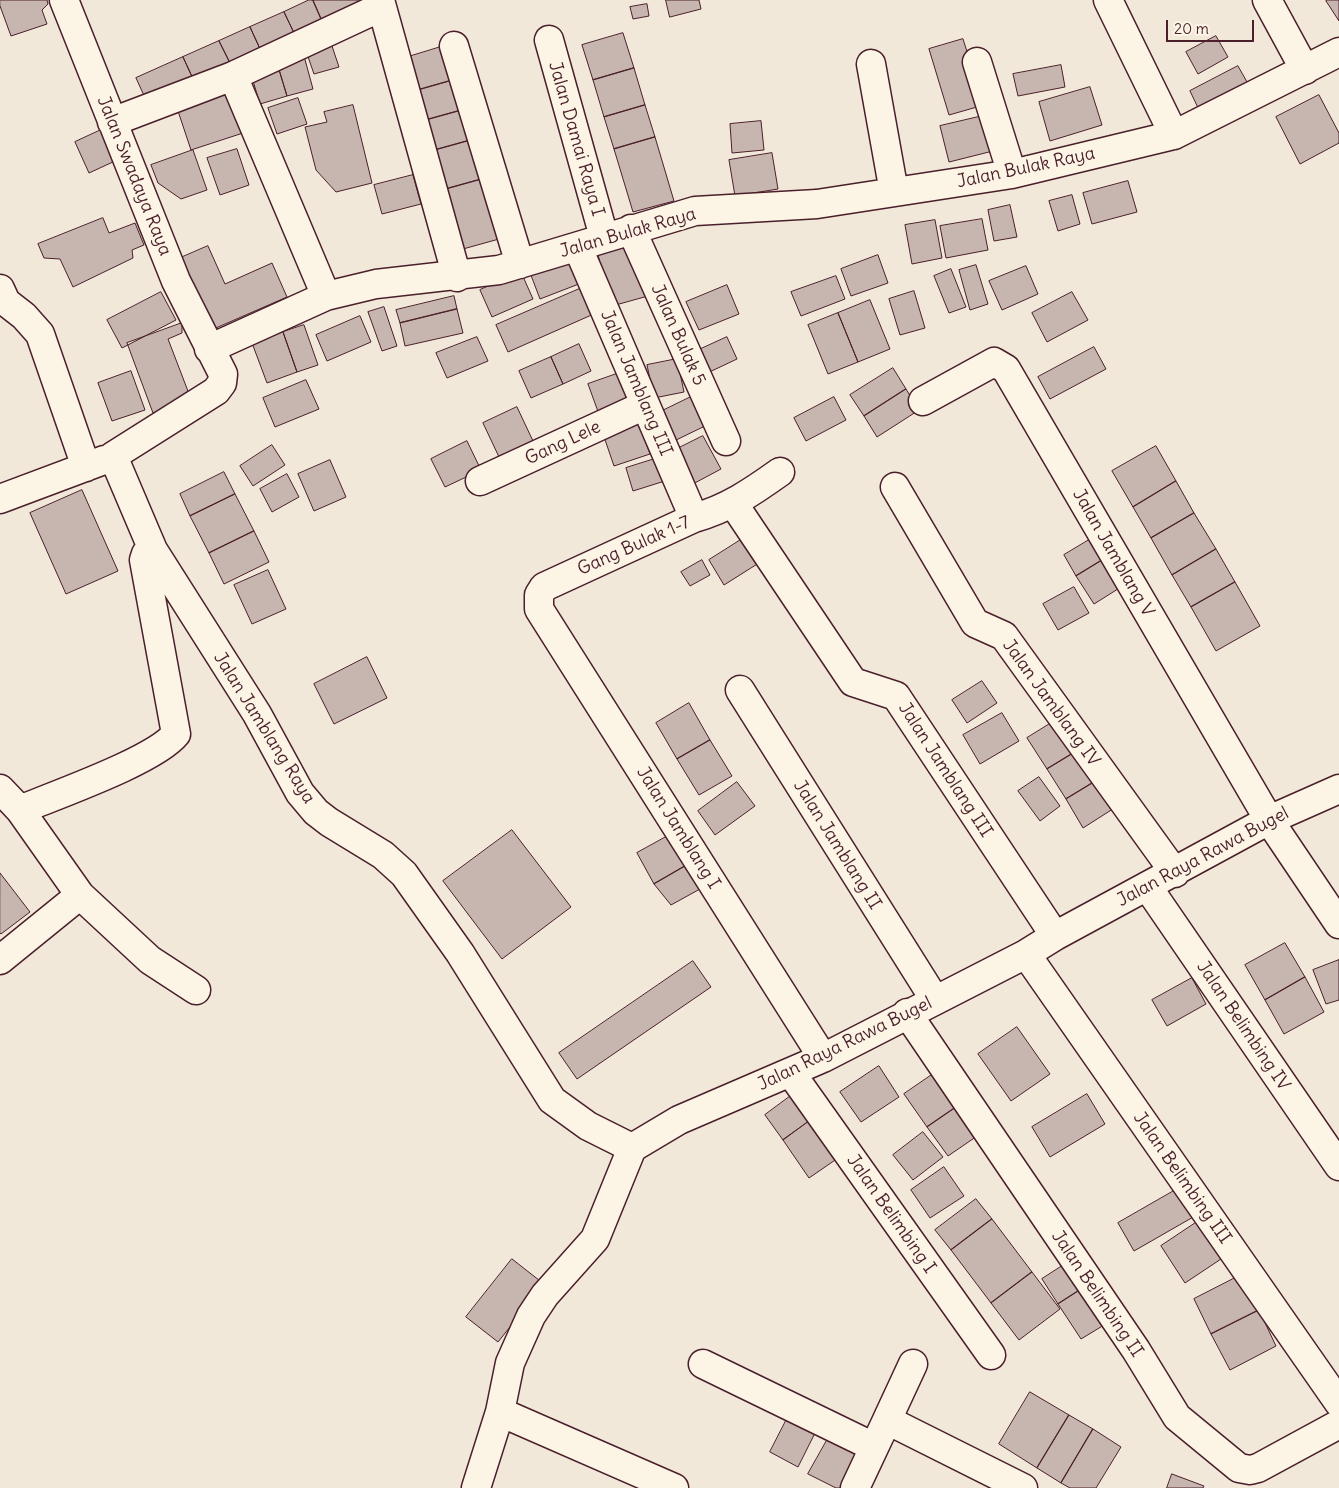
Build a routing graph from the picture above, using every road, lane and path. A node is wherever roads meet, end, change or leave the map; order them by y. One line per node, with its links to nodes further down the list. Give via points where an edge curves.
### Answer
1 (64, 0): 12 (street, Jalan Swadaya Raya)
2 (1108, 0): 13 (street)
3 (1267, 0): 10 (street)
4 (381, 4): 11 (street); 20 (street)
5 (549, 40): 17 (street, Jalan Damai Raya I)
6 (454, 46): 19 (street)
7 (1339, 52): 10 (street, Jalan Bulak Raya)
8 (977, 62): 14 (street)
9 (871, 64): 15 (street)
10 (1305, 70): 13 (street, Jalan Bulak Raya)
11 (233, 76): 12 (street); 22 (street)
12 (112, 122): 23 (street, Jalan Swadaya Raya, via 176,281)
13 (1174, 135): 14 (street, Jalan Bulak Raya)
14 (1012, 174): 15 (street, Jalan Bulak Raya)
15 (894, 192): 16 (street, Jalan Bulak Raya, via 817,204 695,211)
16 (631, 229): 17 (street, Jalan Bulak Raya); 26 (street, Jalan Bulak 5)
17 (604, 237): 18 (street, Jalan Bulak Raya)
18 (578, 248): 19 (street, Jalan Bulak Raya); 25 (street, Jalan Jamblang III)
19 (520, 264): 20 (street, Jalan Bulak Raya)
20 (457, 277): 22 (street, Jalan Bulak Raya, via 376,284)
21 (0, 289): 28 (street, via 6,302 40,334)
22 (326, 296): 23 (street, Jalan Bulak Raya)
23 (209, 349): 27 (street, via 223,374 222,383 216,390)
24 (922, 401): 41 (street, Jalan Jamblang V, via 994,362 1006,369)
25 (645, 405): 30 (street, Gang Lele); 34 (street, Jalan Jamblang III)
26 (726, 441)
27 (113, 456): 28 (street); 35 (street, Jalan Jamblang Raya)
28 (86, 467): 32 (street)
29 (780, 472): 33 (street, Gang Bulak 1-7)
30 (480, 481)
31 (895, 487): 42 (street, Jalan Jamblang IV, via 975,623 1004,636)
32 (0, 499)
33 (733, 503): 34 (street, Gang Bulak 1-7); 46 (street, Jalan Jamblang III, via 853,682 896,696)
34 (694, 518): 36 (street, Gang Bulak 1-7, via 544,586)
35 (153, 550): 40 (street, via 146,554 144,560 176,734 167,743 117,769); 54 (street, Jalan Jamblang Raya, via 257,714 300,792 316,812 383,855 404,874 460,953 552,1100 588,1126)
36 (539, 595): 52 (street, Jalan Jamblang I, via 539,608)
37 (740, 690): 50 (street, Jalan Jamblang II)
38 (0, 789): 40 (street)
39 (1339, 789): 41 (street, Jalan Raya Rawa Bugel)
40 (20, 810): 44 (street)
41 (1269, 820): 42 (street, Jalan Raya Rawa Bugel); 45 (street)
42 (1175, 873): 43 (street, Jalan Raya Rawa Bugel)
43 (1147, 886): 46 (street, Jalan Raya Rawa Bugel); 55 (street, Jalan Belimbing IV)
44 (80, 895): 48 (street); 49 (street, via 150,960)
45 (1339, 924)
46 (1055, 936): 47 (street, Jalan Raya Rawa Bugel)
47 (1026, 954): 50 (street, Jalan Raya Rawa Bugel); 59 (street, Jalan Belimbing III)
48 (0, 960)
49 (196, 990)
50 (935, 1000): 51 (street, Jalan Raya Rawa Bugel)
51 (907, 1013): 52 (street, Jalan Raya Rawa Bugel); 62 (street, Jalan Belimbing II, via 1136,1350 1177,1418 1240,1468 1250,1470)
52 (824, 1058): 53 (street, Jalan Raya Rawa Bugel)
53 (791, 1073): 54 (street, Jalan Raya Rawa Bugel, via 679,1120); 56 (street, Jalan Belimbing I)
54 (632, 1148): 60 (street, via 595,1239 545,1295 531,1316 510,1363)
55 (1339, 1166)
56 (991, 1356)
57 (703, 1364): 63 (street)
58 (913, 1364): 61 (street)
59 (1339, 1403)
60 (500, 1412): 64 (street); 65 (street)
61 (887, 1420): 63 (street); 67 (street)
62 (1339, 1424)
63 (874, 1447): 66 (street)
64 (476, 1488)
65 (674, 1488)
66 (855, 1488)
67 (1022, 1488)

